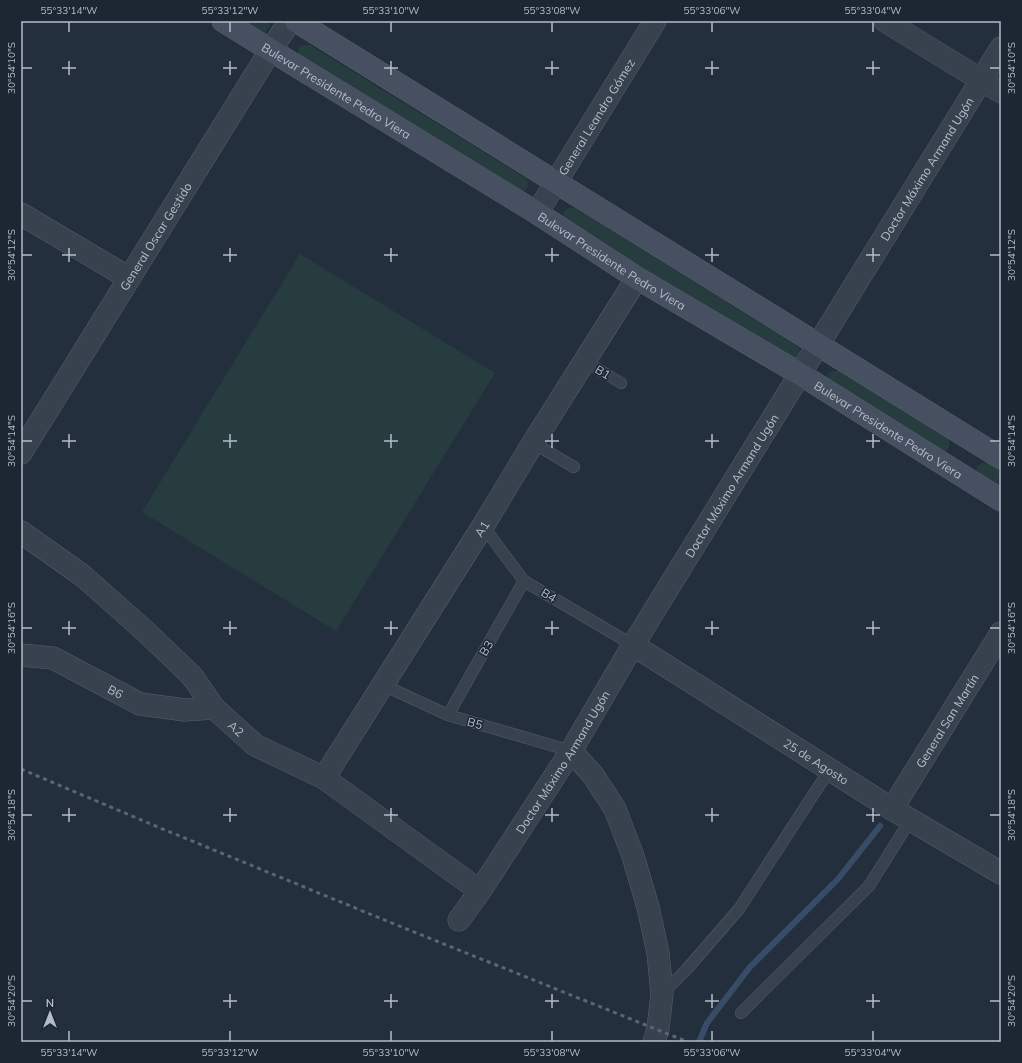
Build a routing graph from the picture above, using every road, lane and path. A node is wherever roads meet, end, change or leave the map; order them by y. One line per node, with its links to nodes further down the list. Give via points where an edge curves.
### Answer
1 (223, 21): 7 (street, Bulevar Presidente Pedro Viera)
2 (290, 21): 7 (street, General Oscar Gestido)
3 (296, 21): 10 (street)
4 (655, 21): 10 (street, General Leandro Gómez)
5 (885, 21): 8 (street)
6 (1001, 48): 8 (street, Doctor Máximo Armand Ugón)
7 (270, 51): 11 (street, Bulevar Presidente Pedro Viera); 13 (street, General Oscar Gestido)
8 (981, 80): 9 (street); 15 (street, Doctor Máximo Armand Ugón)
9 (1001, 92)
10 (556, 182): 11 (street, General Leandro Gómez); 15 (street)
11 (536, 213): 14 (street, Bulevar Presidente Pedro Viera)
12 (21, 214): 13 (street)
13 (129, 278): 20 (street, General Oscar Gestido)
14 (637, 278): 16 (street, A1); 17 (street, Bulevar Presidente Pedro Viera)
15 (818, 345): 17 (street, Doctor Máximo Armand Ugón); 21 (street)
16 (586, 361): 18 (lane, B1); 19 (street, A1)
17 (800, 374): 23 (street, Bulevar Presidente Pedro Viera); 28 (street, Doctor Máximo Armand Ugón)
18 (620, 383)
19 (533, 443): 22 (lane); 24 (street, A1)
20 (21, 453)
21 (1001, 458)
22 (574, 467)
23 (1001, 500)
24 (484, 526): 26 (lane, B4); 30 (street, A1)
25 (21, 532): 31 (street, A2, via 83,576 145,631 192,676)
26 (524, 581): 28 (lane, B4); 32 (lane, B3)
27 (1001, 633): 36 (street, General San Martín)
28 (633, 645): 33 (street, Doctor Máximo Armand Ugón); 34 (street, 25 de Agosto)
29 (21, 655): 31 (street, B6, via 53,658 140,704 185,710)
30 (383, 685): 32 (lane, B5); 35 (street, A1)
31 (214, 708): 35 (street, A2, via 255,745)
32 (448, 714): 33 (lane, B5)
33 (571, 751): 39 (street, Doctor Máximo Armand Ugón); 41 (street, via 593,775 615,809 633,856 658,953)
34 (830, 769): 36 (street, 25 de Agosto); 41 (lane, via 739,909)
35 (324, 778): 39 (street, A2)
36 (892, 809): 37 (street, 25 de Agosto)
37 (911, 819): 38 (street, 25 de Agosto); 42 (lane, via 869,886)
38 (1001, 873)
39 (480, 891): 40 (street, Doctor Máximo Armand Ugón)
40 (459, 920)
41 (662, 994): 43 (street)
42 (741, 1013)
43 (656, 1036)

